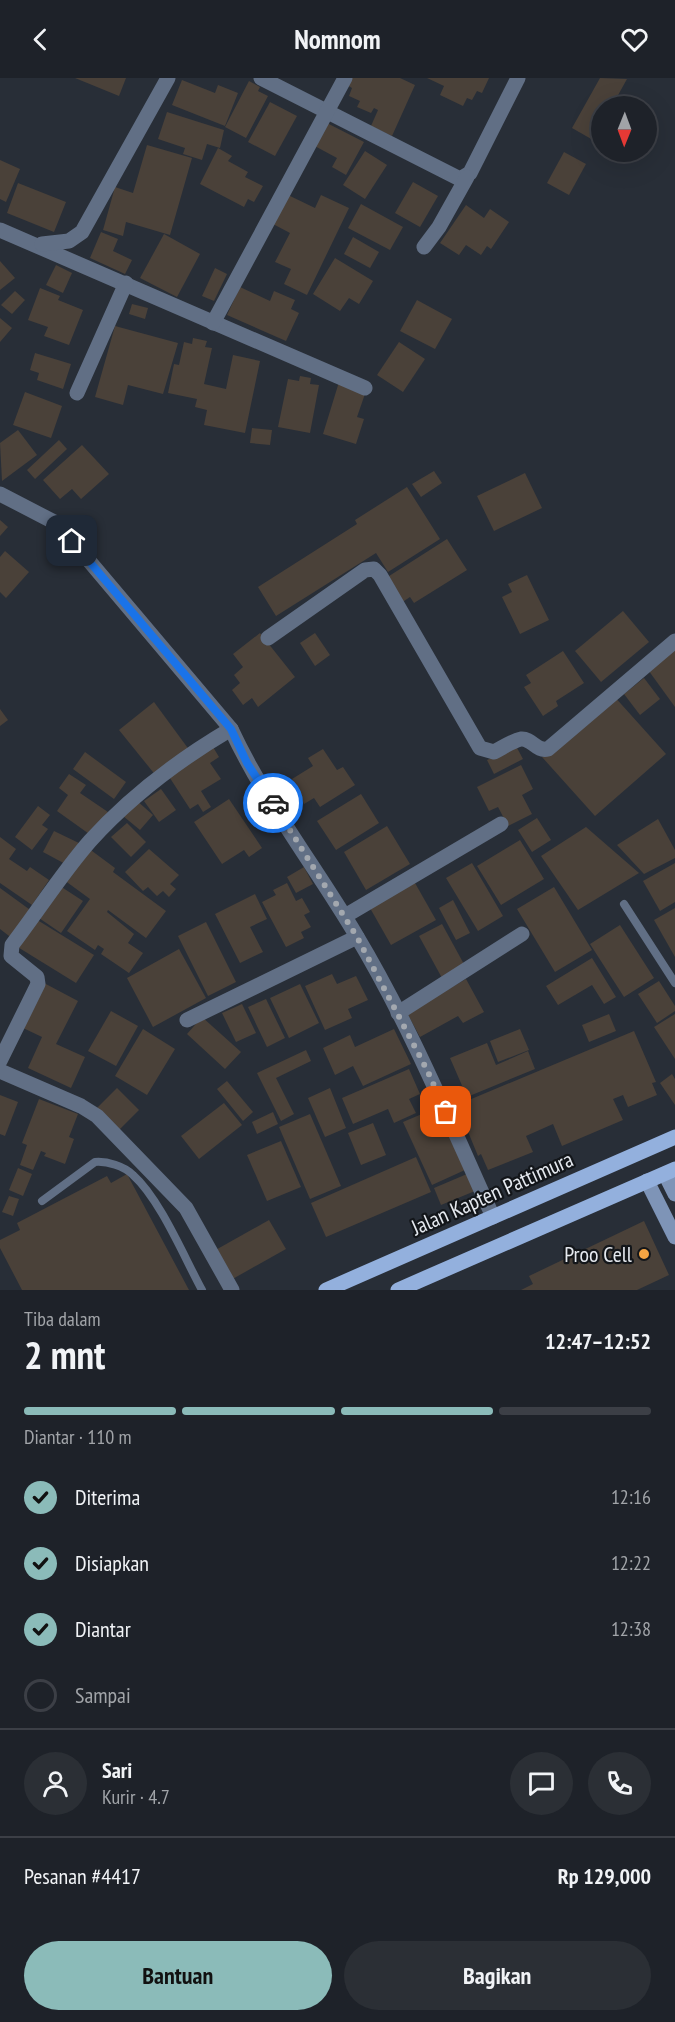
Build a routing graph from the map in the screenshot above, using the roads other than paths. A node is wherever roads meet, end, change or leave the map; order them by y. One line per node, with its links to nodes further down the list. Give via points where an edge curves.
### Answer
1 (168, 78): 8 (street, via 81,232 59,244)
2 (261, 78): 5 (street)
3 (345, 78): 5 (street)
4 (518, 78): 6 (street)
5 (327, 111): 6 (street, via 455,179); 11 (street)
6 (466, 177): 9 (street)
7 (3, 236): 8 (street)
8 (36, 244): 10 (street)
9 (424, 248)
10 (126, 283): 11 (street); 13 (street)
11 (213, 324): 12 (street)
12 (365, 388)
13 (77, 393)
14 (0, 494): 17 (street, via 57,524)
15 (268, 638): 16 (street, via 365,570 374,569 480,748 494,752 521,739 538,749 548,749)
16 (675, 641)
17 (231, 729): 20 (street, via 247,763); 26 (street, via 127,803 89,842 12,945 12,956 37,977 38,984)
18 (501, 824): 20 (street)
19 (624, 904): 23 (lane)
20 (345, 916): 22 (street)
21 (522, 934): 24 (street)
22 (357, 937): 24 (street); 25 (street)
23 (675, 982)
24 (398, 1012): 33 (street)
25 (187, 1020)
26 (0, 1061)
27 (0, 1071): 36 (street, via 97,1116 186,1208)
28 (675, 1137): 33 (main road, Jalan Kapten Pattimura)
29 (670, 1171): 30 (main road); 31 (street)
30 (647, 1181): 34 (street); 38 (main road)
31 (675, 1194)
32 (42, 1201): 35 (lane, via 95,1162 104,1161 132,1174 153,1200)
33 (493, 1217): 37 (main road, Jalan Kapten Pattimura)
34 (675, 1237)
35 (202, 1290)
36 (232, 1290)
37 (326, 1290)
38 (398, 1290)

